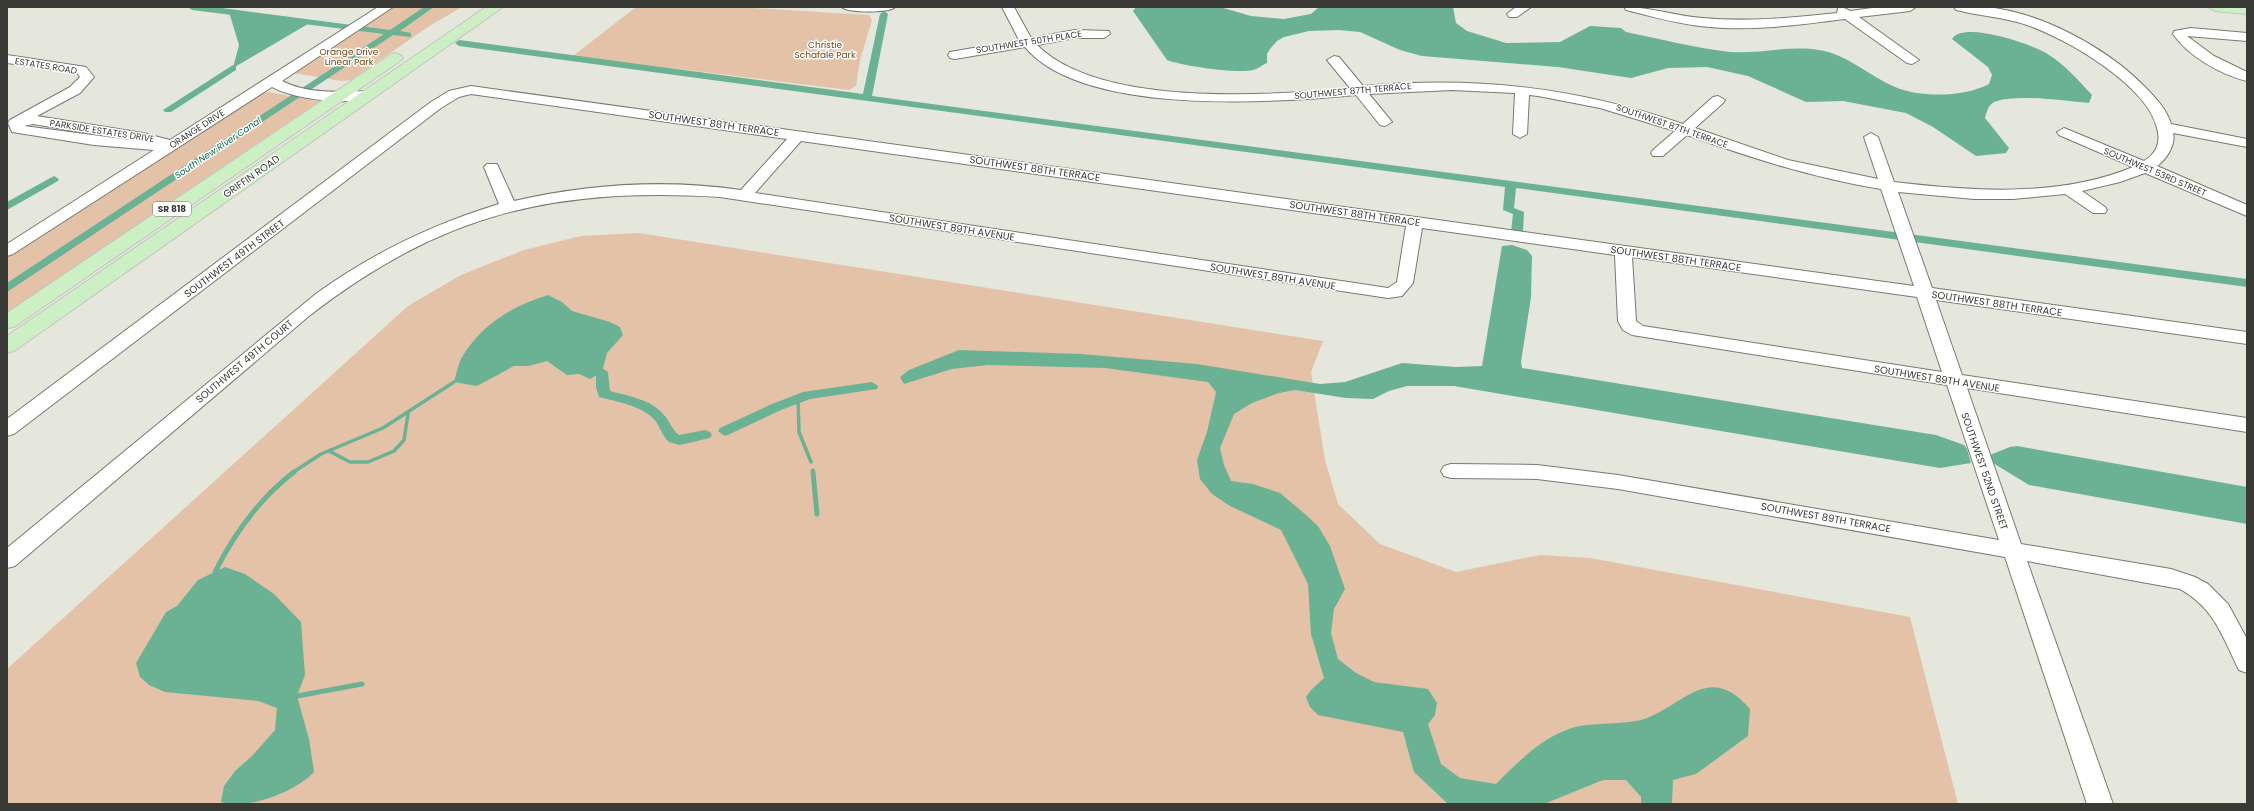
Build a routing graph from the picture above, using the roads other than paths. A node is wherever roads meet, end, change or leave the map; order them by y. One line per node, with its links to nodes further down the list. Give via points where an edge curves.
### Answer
1 (387, 7): 26 (street, ORANGE DRIVE)
2 (496, 7): 31 (main road, GRIFFIN ROAD / SR 818)
3 (848, 7): 4 (street)
4 (889, 7)
5 (1008, 7): 19 (street, SOUTHWEST 87TH TERRACE)
6 (1525, 7): 14 (street)
7 (1630, 7): 16 (street)
8 (1702, 7): 16 (street)
9 (1836, 7): 15 (street)
10 (1910, 7): 15 (street)
11 (1960, 7): 35 (street, via 2026,21 2050,29 2085,47 2140,88 2155,107)
12 (2214, 7): 13 (main road)
13 (2247, 10)
14 (1513, 14)
15 (1847, 15): 16 (street, via 1758,25); 24 (street)
16 (1705, 23)
17 (1104, 34): 19 (street, SOUTHWEST 50TH PLACE, via 1075,34)
18 (2247, 37): 25 (street, via 2191,32 2179,34 2185,42 2208,58)
19 (1028, 42): 21 (street, SOUTHWEST 50TH PLACE); 29 (street, SOUTHWEST 87TH TERRACE, via 1050,62 1068,72 1111,85 1147,91 1259,98)
20 (408, 49): 30 (main road, GRIFFIN ROAD / SR 818)
21 (955, 55)
22 (7, 59): 34 (street, ESTATES ROAD, via 74,69 85,73 87,77 75,90)
23 (1334, 60): 29 (street)
24 (1912, 60)
25 (2247, 77)
26 (282, 83): 30 (street); 44 (street, ORANGE DRIVE)
27 (1522, 90): 29 (street, SOUTHWEST 87TH TERRACE, via 1432,85); 37 (street, SOUTHWEST 87TH TERRACE, via 1604,104); 39 (street)
28 (464, 91): 40 (street, SOUTHWEST 88TH TERRACE, via 482,90); 63 (street, SOUTHWEST 49TH STREET, via 448,97)
29 (1359, 91): 33 (street)
30 (337, 92): 31 (street); 58 (main road, GRIFFIN ROAD / SR 818)
31 (367, 95): 60 (main road, GRIFFIN ROAD / SR 818)
32 (1718, 100): 37 (street)
33 (1385, 122)
34 (11, 126): 36 (street, PARKSIDE ESTATES DRIVE, via 33,120); 41 (street, PARKSIDE ESTATES DRIVE)
35 (2164, 127): 43 (street); 47 (street, SOUTHWEST 87TH TERRACE, via 2164,149 2160,156)
36 (86, 128): 41 (street); 44 (street, PARKSIDE ESTATES DRIVE, via 143,137)
37 (1685, 130): 45 (street); 48 (street, SOUTHWEST 87TH TERRACE, via 1797,167)
38 (2064, 132): 47 (street, SOUTHWEST 53RD STREET)
39 (1520, 134)
40 (798, 135): 50 (street); 54 (street, SOUTHWEST 88TH TERRACE)
41 (72, 136): 44 (street, PARKSIDE ESTATES DRIVE, via 150,146)
42 (1871, 137): 48 (street, SOUTHWEST 52ND STREET)
43 (2247, 143)
44 (171, 146): 56 (street, ORANGE DRIVE)
45 (1658, 153)
46 (492, 167): 51 (street)
47 (2144, 167): 49 (street, SOUTHWEST 87TH TERRACE, via 2119,177); 53 (street, SOUTHWEST 53RD STREET)
48 (1887, 185): 49 (street, SOUTHWEST 87TH TERRACE, via 1990,193); 57 (street, SOUTHWEST 52ND STREET)
49 (2068, 189): 52 (street)
50 (745, 196): 51 (street, SOUTHWEST 89TH AVENUE, via 696,190 629,188 559,195); 54 (street, SOUTHWEST 89TH AVENUE, via 1363,290 1396,292 1405,283)
51 (508, 206): 66 (street, SOUTHWEST 49TH COURT, via 416,240 345,281 302,312)
52 (2099, 210)
53 (2247, 211)
54 (1416, 222): 55 (street, SOUTHWEST 88TH TERRACE)
55 (1623, 250): 57 (street, SOUTHWEST 88TH TERRACE); 61 (street, SOUTHWEST 89TH AVENUE, via 1627,321 1629,326 1638,331)
56 (7, 251)
57 (1924, 293): 59 (street, SOUTHWEST 88TH TERRACE); 61 (street, SOUTHWEST 52ND STREET)
58 (7, 322)
59 (2247, 338)
60 (7, 346)
61 (1954, 380): 62 (street, SOUTHWEST 89TH AVENUE); 65 (street, SOUTHWEST 52ND STREET)
62 (2247, 425)
63 (7, 429)
64 (1451, 471): 65 (street, SOUTHWEST 89TH TERRACE, via 1536,472 1618,482)
65 (2011, 548): 67 (street, SOUTHWEST 89TH TERRACE, via 2164,576 2196,587 2210,596 2222,612); 68 (street, SOUTHWEST 52ND STREET)
66 (7, 560)
67 (2247, 663)
68 (2100, 804)

